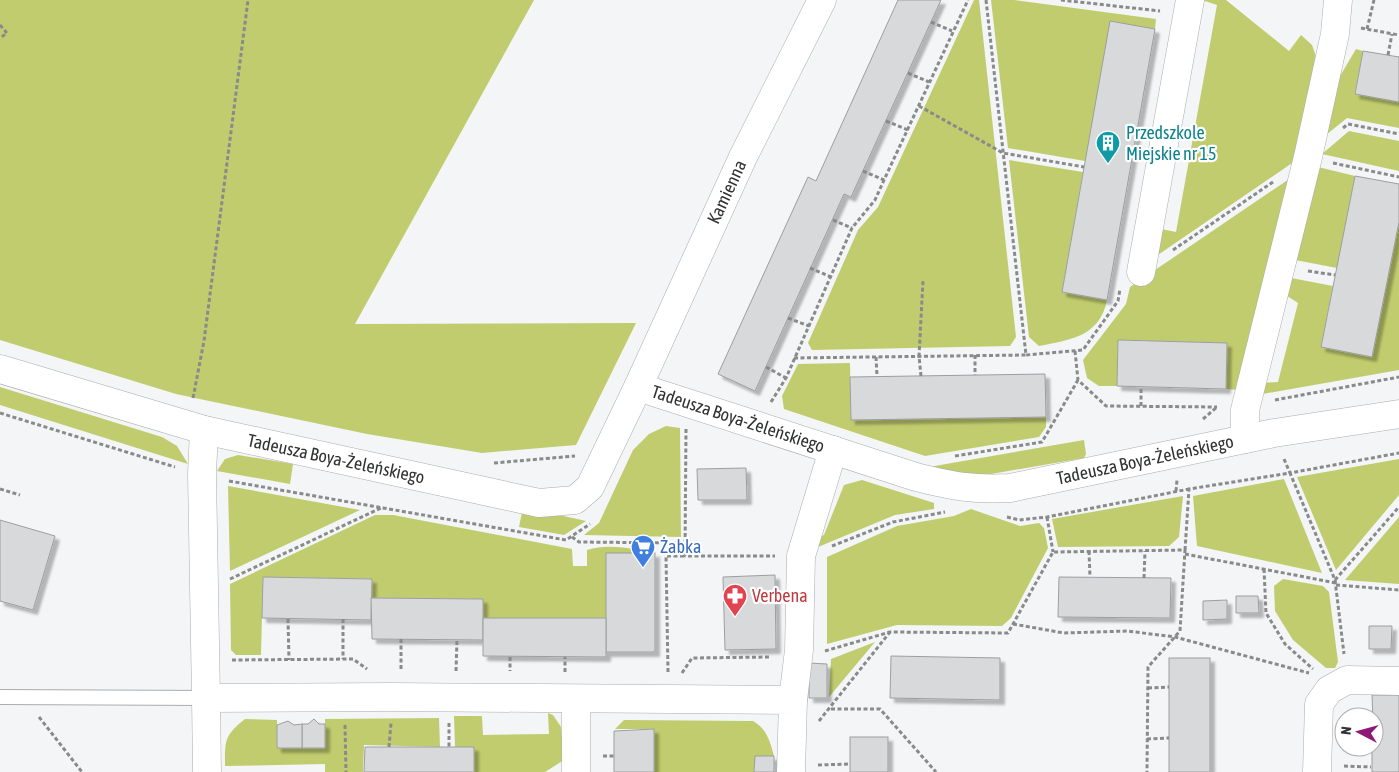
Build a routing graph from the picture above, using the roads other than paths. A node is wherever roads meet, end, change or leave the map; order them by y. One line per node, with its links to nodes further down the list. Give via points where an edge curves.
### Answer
1 (822, 0): 6 (street, Kamienna, via 743,157)
2 (1180, 6): 4 (street)
3 (1337, 12): 9 (street, via 1308,158 1246,406)
4 (1140, 272)
5 (0, 369): 8 (street, Tadeusza Boya-Żeleńskiego)
6 (638, 387): 8 (street, Tadeusza Boya-Żeleńskiego, via 590,487 575,500 539,503); 10 (street, Tadeusza Boya-Żeleńskiego)
7 (1399, 414): 9 (street, Tadeusza Boya-Żeleńskiego)
8 (198, 418): 13 (street)
9 (1244, 439): 10 (street, Tadeusza Boya-Żeleńskiego, via 1010,488 988,489 942,484)
10 (833, 450): 15 (street, via 801,556 800,650)
11 (1399, 681): 17 (street, via 1334,678 1319,704)
12 (0, 697): 13 (lane)
13 (206, 698): 14 (street, via 396,686); 18 (street)
14 (576, 699): 15 (street); 19 (street)
15 (793, 700): 16 (street, via 790,742)
16 (802, 769)
17 (1328, 769)
18 (207, 772)
19 (576, 772)

